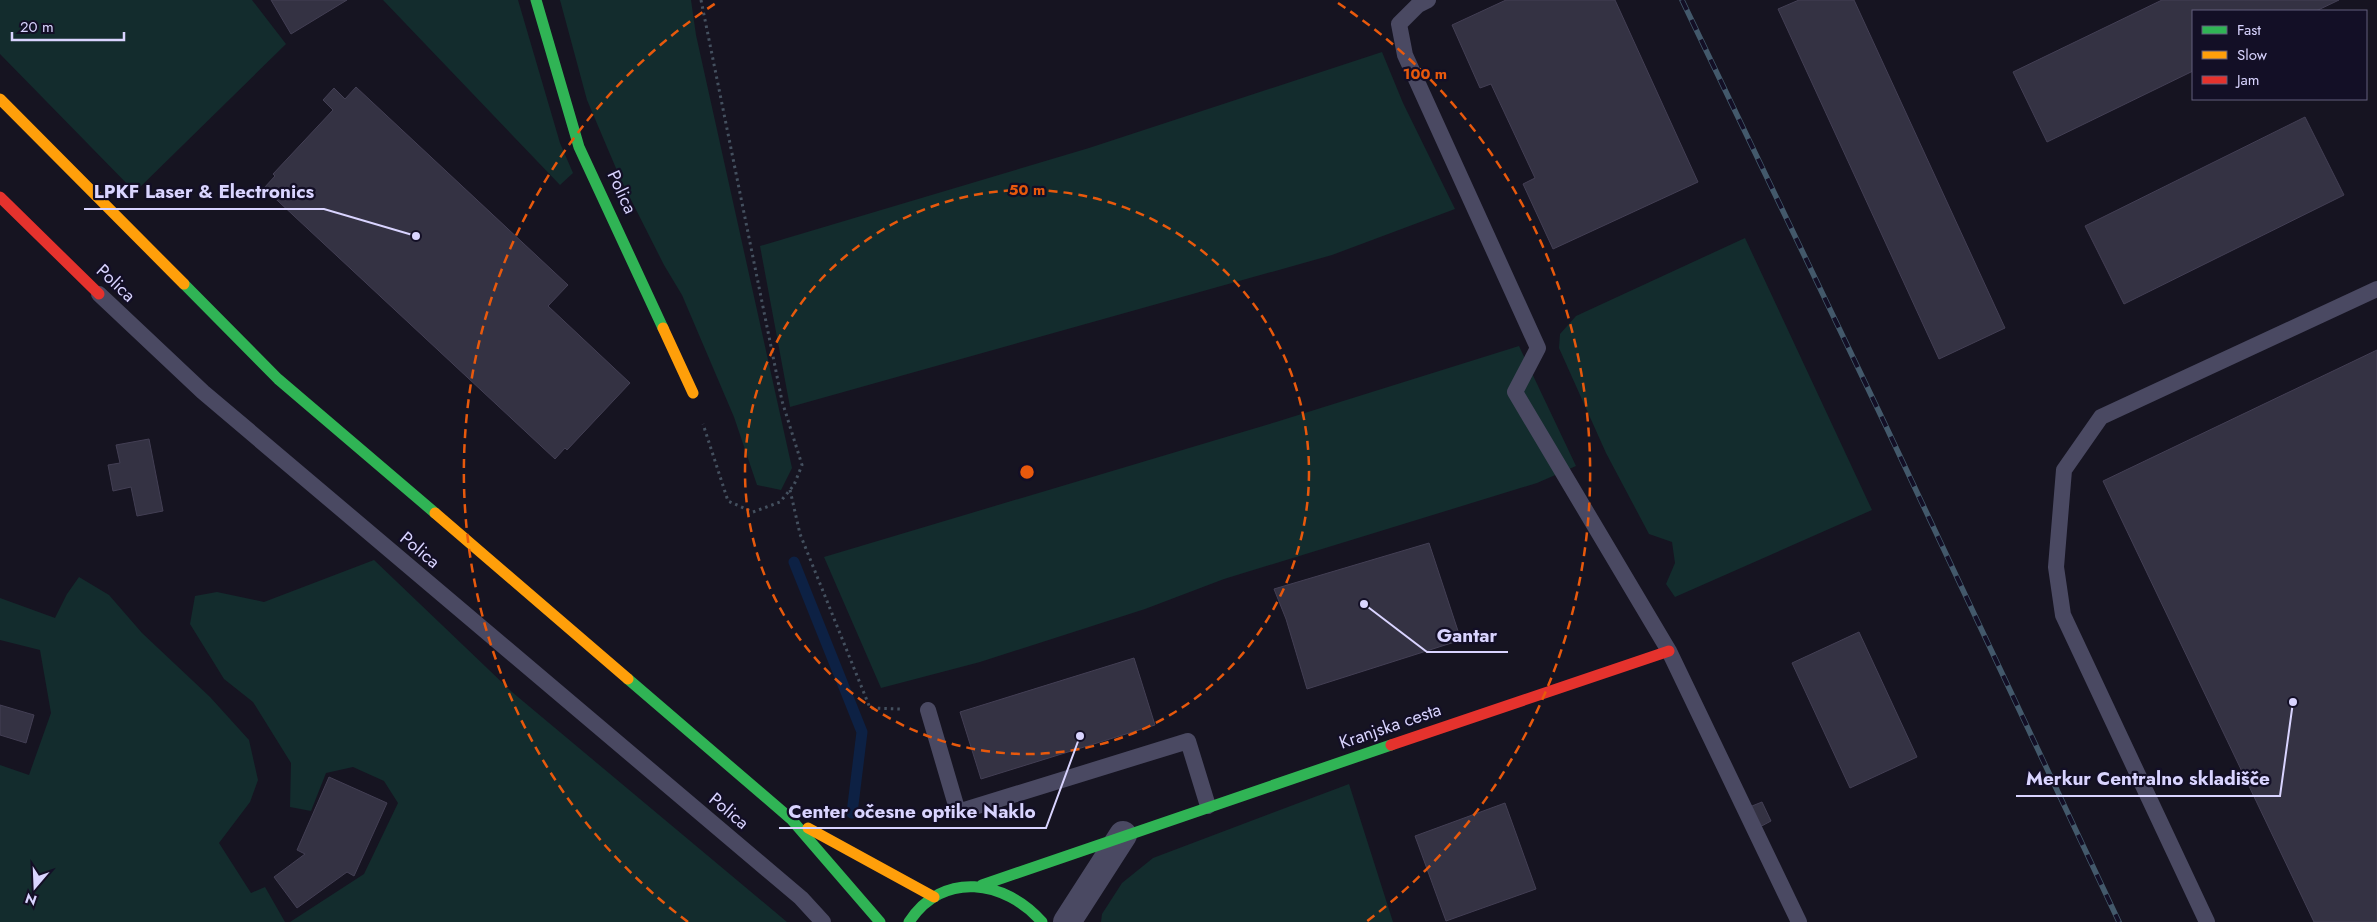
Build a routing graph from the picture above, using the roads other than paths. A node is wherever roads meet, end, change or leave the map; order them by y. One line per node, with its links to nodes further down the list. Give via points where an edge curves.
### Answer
1 (536, 0): 7 (main road, Polica, via 579,147)
2 (1428, 0): 8 (lane, via 1418,5 1399,24 1405,55 1538,348 1515,392)
3 (0, 99): 11 (main road, via 278,379)
4 (0, 197): 6 (main road, Polica)
5 (2377, 289): 21 (lane, via 2102,417 2064,470 2056,566 2063,615)
6 (99, 294): 15 (lane, Polica, via 203,392 801,898)
7 (693, 393)
8 (1669, 651): 10 (main road, Kranjska cesta); 20 (lane)
9 (928, 710): 10 (lane, via 958,812 1188,740)
10 (1208, 806): 12 (main road, Kranjska cesta)
11 (791, 819): 14 (main road); 16 (main road)
12 (1123, 835): 13 (main road, Kranjska cesta); 19 (street)
13 (982, 885): 14 (main road, via 957,887); 18 (main road, via 1019,898 1034,910)
14 (934, 897): 17 (main road)
15 (823, 922)
16 (880, 922)
17 (909, 922)
18 (1042, 922)
19 (1067, 922)
20 (1798, 922)
21 (2207, 922)

